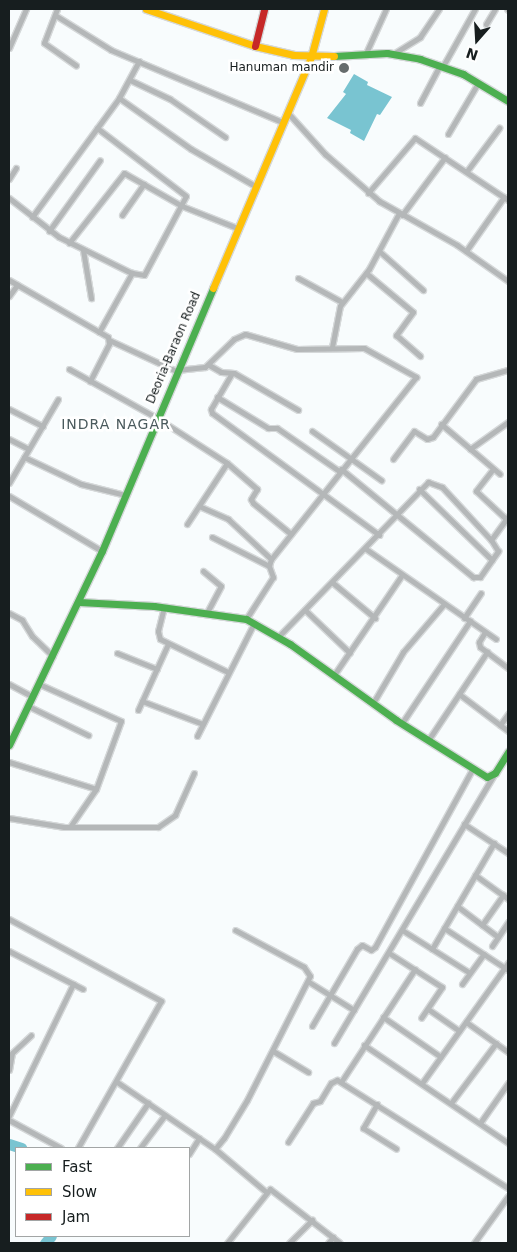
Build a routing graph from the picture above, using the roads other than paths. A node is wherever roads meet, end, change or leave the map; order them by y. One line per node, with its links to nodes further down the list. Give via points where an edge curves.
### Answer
1 (26, 9): 13 (street)
2 (57, 9): 10 (street)
3 (146, 9): 12 (street)
4 (264, 9): 12 (street)
5 (324, 9): 16 (street, Deoria-Baraon Road)
6 (386, 9): 14 (street)
7 (439, 9): 15 (street, via 420,37)
8 (475, 9): 19 (street)
9 (494, 9): 11 (street)
10 (54, 15): 17 (street, via 105,47); 18 (street, via 44,43)
11 (486, 24)
12 (255, 46): 16 (street)
13 (9, 48)
14 (366, 52): 15 (street); 16 (street)
15 (393, 54): 19 (street)
16 (311, 57): 25 (street, Deoria-Baraon Road)
17 (138, 61): 20 (street); 26 (street)
18 (76, 65)
19 (442, 65): 21 (street); 24 (street)
20 (130, 80): 22 (street); 30 (street, via 189,110)
21 (478, 83): 23 (street); 29 (street)
22 (118, 98): 27 (street); 37 (street, via 191,149)
23 (508, 102)
24 (420, 103)
25 (286, 112): 26 (street, Deoria-Baraon Road); 38 (street)
26 (282, 122): 37 (street, Deoria-Baraon Road)
27 (97, 128): 41 (street, via 185,194); 44 (street)
28 (499, 128): 34 (street)
29 (448, 134)
30 (225, 137)
31 (445, 156): 34 (street); 38 (street, via 413,138); 42 (street)
32 (100, 160): 46 (street)
33 (16, 168): 35 (street)
34 (468, 171): 40 (street)
35 (9, 179)
36 (144, 184): 41 (street); 43 (street); 47 (street, via 124,173)
37 (255, 186): 45 (street, Deoria-Baraon Road)
38 (368, 193): 42 (street)
39 (9, 198): 44 (street)
40 (506, 198): 50 (street)
41 (182, 206): 45 (street); 51 (street, via 146,271 142,276)
42 (400, 214): 49 (street); 50 (street)
43 (122, 215)
44 (32, 216): 46 (street)
45 (237, 228): 67 (street, Deoria-Baraon Road)
46 (48, 231): 47 (street)
47 (70, 243): 48 (street)
48 (83, 250): 51 (street); 59 (street)
49 (379, 251): 52 (street); 57 (street)
50 (466, 251): 55 (street)
51 (132, 273): 61 (street)
52 (366, 273): 60 (street); 64 (street, via 413,312 396,335)
53 (298, 278): 60 (street)
54 (9, 280): 56 (street)
55 (508, 281)
56 (17, 285): 58 (street); 61 (street)
57 (423, 290)
58 (9, 296)
59 (90, 298)
60 (342, 302): 63 (street)
61 (98, 332): 62 (street)
62 (109, 340): 67 (street); 70 (street)
63 (332, 347): 65 (street, via 297,349 245,334 234,339); 84 (street, via 364,348 416,377)
64 (420, 356)
65 (209, 365): 67 (street, via 198,370); 69 (street, via 221,372)
66 (69, 369): 70 (street)
67 (176, 370): 75 (street, Deoria-Baraon Road)
68 (508, 370): 77 (street, via 476,380)
69 (232, 372): 71 (street); 74 (street)
70 (90, 381): 75 (street)
71 (218, 397): 88 (street, via 268,428 276,428); 93 (street, via 212,413)
72 (58, 399): 78 (street)
73 (9, 408): 78 (street)
74 (298, 410)
75 (157, 418): 86 (street); 94 (street, Deoria-Baraon Road)
76 (508, 422): 82 (street)
77 (442, 424): 82 (street); 85 (street, via 430,439 414,431)
78 (42, 426): 81 (street)
79 (312, 431): 84 (street)
80 (9, 439): 81 (street)
81 (29, 449): 83 (street)
82 (470, 449): 87 (street)
83 (24, 457): 91 (street); 94 (street, via 81,484)
84 (351, 457): 88 (street); 90 (street)
85 (393, 459)
86 (227, 463): 96 (street); 100 (street, via 256,489 251,499 253,504)
87 (493, 468): 89 (street); 98 (street, via 476,491)
88 (340, 470): 93 (street); 97 (street)
89 (500, 474)
90 (381, 480)
91 (9, 482)
92 (419, 489): 97 (street); 103 (street, via 428,482 438,485); 107 (street)
93 (321, 493): 100 (street); 101 (street)
94 (125, 495): 105 (street, Deoria-Baraon Road)
95 (9, 496): 105 (street)
96 (199, 506): 99 (street); 106 (street, via 228,519)
97 (398, 513): 101 (street); 107 (street, via 473,577 480,577)
98 (507, 519): 103 (street)
99 (187, 524)
100 (291, 534): 106 (street)
101 (379, 535): 104 (street)
102 (212, 537): 108 (street)
103 (491, 540): 107 (street, via 498,550)
104 (366, 549): 110 (street); 111 (street)
105 (102, 551): 113 (street, Deoria-Baraon Road)
106 (272, 559): 108 (street)
107 (492, 560)
108 (269, 566): 121 (street, via 273,577)
109 (203, 571): 117 (street, via 221,586)
110 (402, 575): 114 (street); 119 (street)
111 (333, 583): 116 (street); 119 (street)
112 (481, 594): 120 (street)
113 (80, 602): 115 (street); 131 (street, Deoria-Baraon Road)
114 (444, 604): 120 (street); 141 (street, via 403,652)
115 (164, 607): 117 (street); 127 (street, via 158,635)
116 (305, 610): 125 (street); 130 (street)
117 (207, 612): 121 (street)
118 (10, 614): 131 (street, via 22,620 32,636)
119 (374, 618): 130 (street)
120 (464, 618): 122 (street)
121 (246, 619): 123 (street)
122 (470, 622): 124 (street); 145 (street)
123 (254, 624): 125 (street); 134 (street)
124 (485, 632): 126 (street); 128 (street, via 478,644)
125 (278, 637): 135 (street)
126 (496, 639)
127 (168, 644): 133 (street); 134 (street)
128 (487, 652): 132 (street); 138 (street)
129 (117, 653): 133 (street)
130 (350, 653): 135 (street)
131 (54, 656): 137 (street, Deoria-Baraon Road)
132 (508, 668)
133 (157, 669): 140 (street)
134 (228, 672): 146 (street)
135 (334, 676): 141 (street)
136 (9, 684): 139 (street)
137 (39, 684): 139 (street, Deoria-Baraon Road); 158 (street, via 121,721)
138 (459, 694): 147 (street); 151 (street)
139 (33, 697): 142 (street, Deoria-Baraon Road)
140 (142, 701): 143 (street); 146 (street)
141 (373, 703): 145 (street)
142 (28, 706): 149 (street); 152 (street, Deoria-Baraon Road)
143 (138, 710)
144 (508, 714): 147 (street)
145 (402, 723): 151 (street)
146 (203, 724): 150 (street)
147 (500, 725): 148 (street)
148 (508, 731)
149 (88, 735)
150 (197, 736)
151 (428, 739): 155 (street)
152 (9, 745)
153 (508, 752): 157 (street)
154 (9, 762): 158 (street)
155 (473, 768): 157 (street, via 487,777); 187 (street, via 375,947 371,950 360,946)
156 (194, 774): 161 (street, via 175,815 164,825 145,829)
157 (493, 776): 160 (street)
158 (96, 789): 161 (street)
159 (9, 818): 161 (street)
160 (464, 824): 162 (street); 173 (street)
161 (70, 827)
162 (494, 843): 163 (street); 164 (street)
163 (508, 853)
164 (475, 876): 165 (street); 167 (street)
165 (503, 895): 166 (street); 170 (street)
166 (508, 899)
167 (457, 906): 170 (street); 171 (street)
168 (9, 919): 205 (street, via 160,999 159,1007)
169 (508, 922): 174 (street)
170 (482, 925): 174 (street)
171 (444, 928): 176 (street); 179 (street)
172 (235, 930): 183 (street, via 304,967 310,976)
173 (402, 930): 176 (street); 178 (street)
174 (498, 937): 175 (street)
175 (492, 946)
176 (432, 948): 182 (street)
177 (9, 951): 184 (street)
178 (389, 953): 181 (street); 189 (street)
179 (484, 954): 180 (street); 182 (street)
180 (507, 967): 192 (street)
181 (415, 969): 188 (street, via 443,989); 190 (street)
182 (470, 972): 185 (street)
183 (309, 982): 187 (street); 199 (street)
184 (73, 984): 186 (street); 213 (street)
185 (462, 984)
186 (84, 989)
187 (329, 994): 189 (street); 193 (street)
188 (428, 1009): 191 (street); 194 (street)
189 (354, 1010): 196 (street)
190 (383, 1017): 198 (street); 202 (street)
191 (421, 1018)
192 (466, 1022): 194 (street); 197 (street)
193 (312, 1026)
194 (459, 1032): 202 (street)
195 (31, 1035): 200 (street)
196 (334, 1043)
197 (496, 1043): 201 (street); 211 (street)
198 (364, 1045): 206 (street); 207 (street)
199 (273, 1051): 204 (street); 223 (street, via 232,1126)
200 (11, 1052): 203 (street)
201 (508, 1052)
202 (441, 1057): 207 (street)
203 (9, 1070)
204 (308, 1072)
205 (116, 1082): 209 (street); 220 (street)
206 (341, 1082): 210 (street); 217 (street, via 331,1083)
207 (422, 1083): 211 (street)
208 (508, 1083): 215 (street)
209 (148, 1103): 212 (street); 221 (street)
210 (377, 1104): 224 (street, via 363,1128); 226 (street)
211 (452, 1104): 215 (street)
212 (165, 1114): 216 (street); 222 (street)
213 (9, 1116)
214 (9, 1120): 219 (street)
215 (480, 1123): 218 (street)
216 (199, 1138): 223 (street); 225 (street)
217 (288, 1142)
218 (508, 1143)
219 (59, 1147)
220 (79, 1147)
221 (118, 1147)
222 (141, 1147)
223 (215, 1149): 227 (street)
224 (396, 1150)
225 (190, 1152)
226 (508, 1188)
227 (266, 1192): 229 (street, via 276,1190); 231 (street)
228 (508, 1196): 235 (street)
229 (312, 1220): 230 (street); 232 (street)
230 (333, 1237): 233 (street); 234 (street)
231 (227, 1243)
232 (290, 1243)
233 (328, 1243)
234 (340, 1243)
235 (474, 1243)

